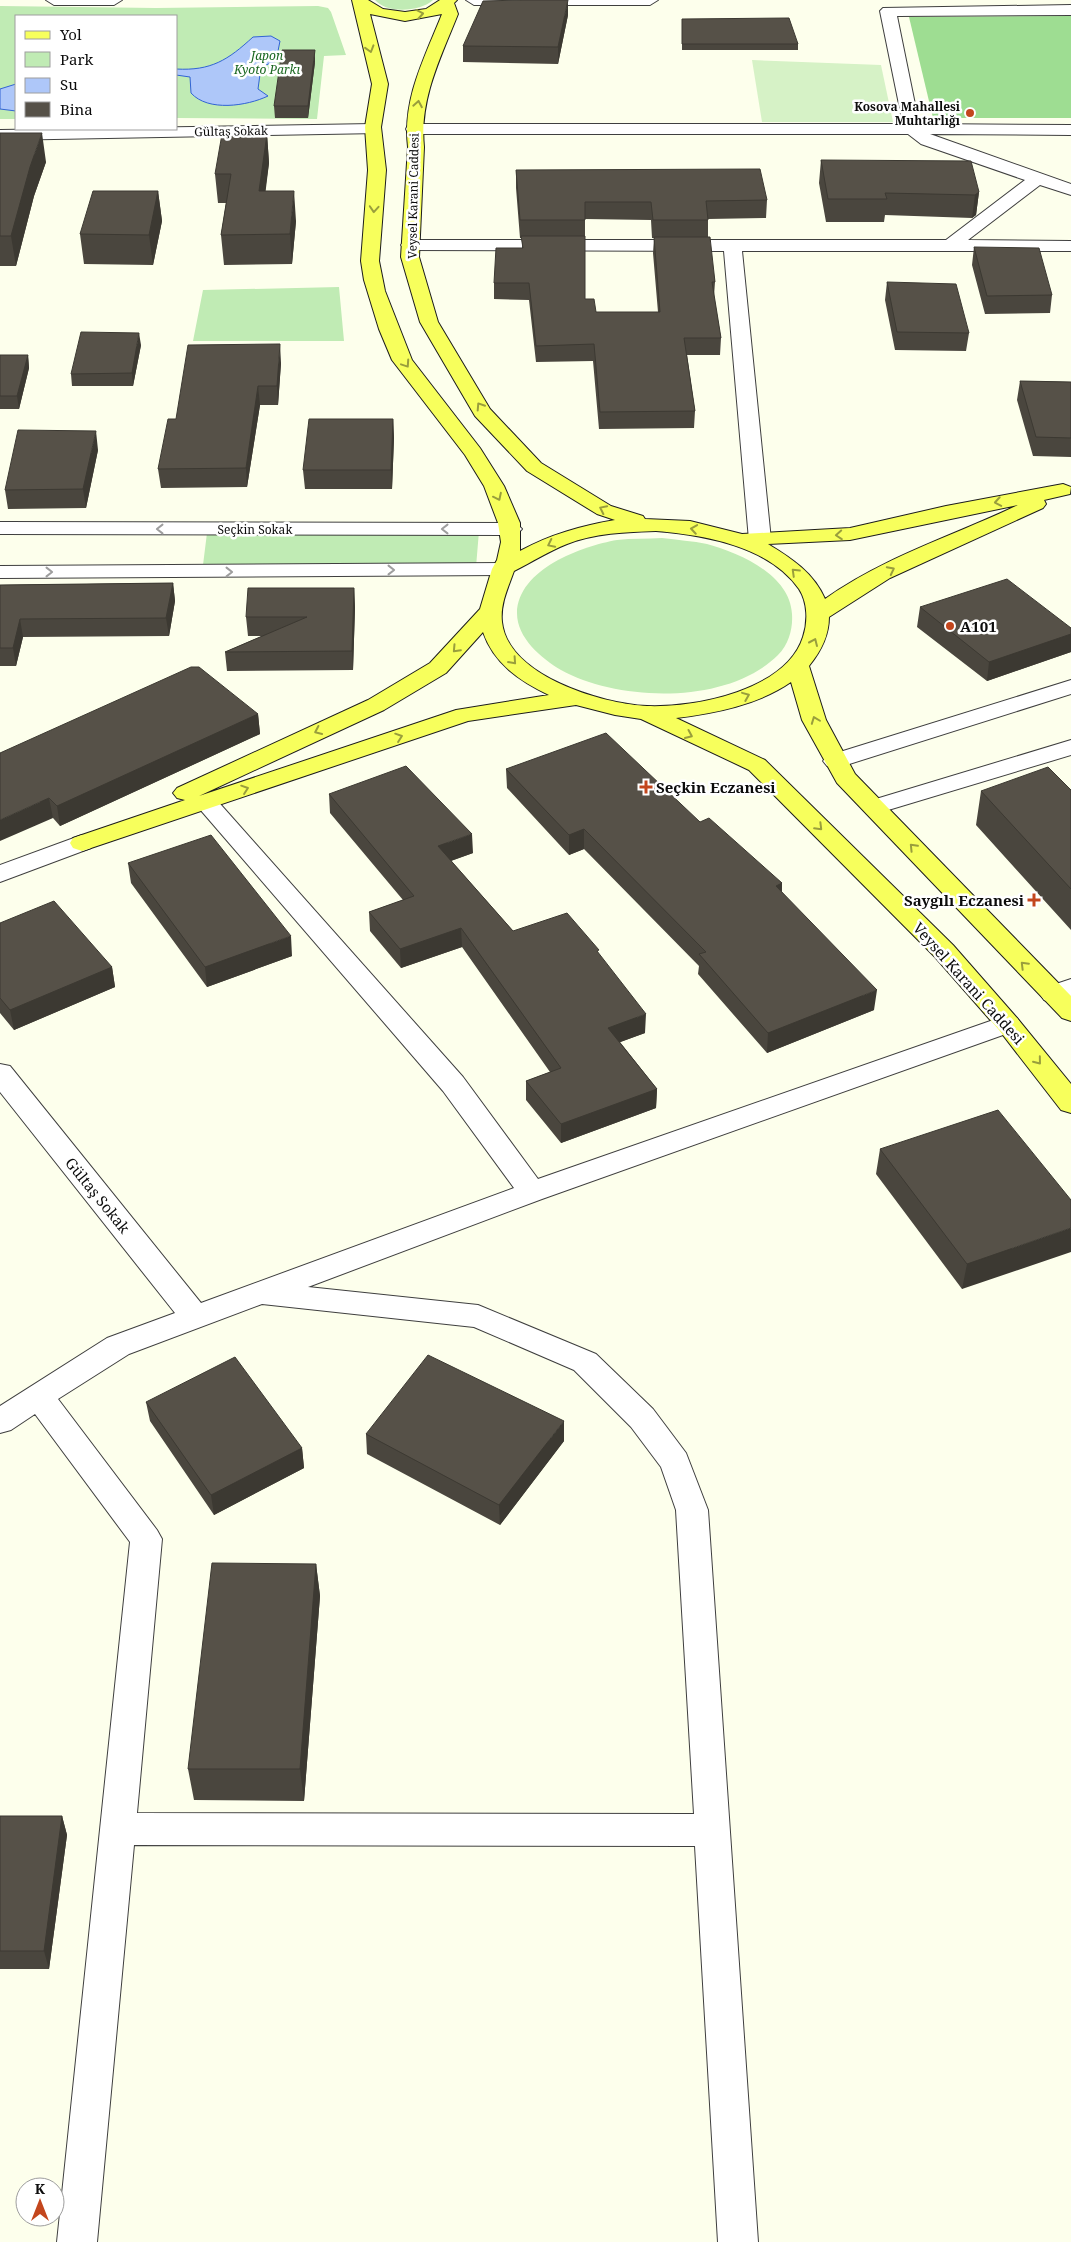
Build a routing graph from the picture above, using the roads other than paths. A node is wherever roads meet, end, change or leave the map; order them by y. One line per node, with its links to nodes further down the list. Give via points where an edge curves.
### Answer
1 (54, 0): 2 (street)
2 (114, 0)
3 (474, 0): 4 (street)
4 (650, 0)
5 (360, 1): 6 (main road, one-way to 6, via 371,11 396,16 435,11); 8 (main road, one-way to 8, via 362,25 380,86)
6 (448, 2): 9 (main road, Veysel Karani Caddesi, one-way to 6, via 420,89 450,14)
7 (1071, 10): 10 (street, via 881,7)
8 (373, 129): 12 (street, Gültaş Sokak); 22 (main road, one-way to 22, via 377,167 370,270 379,300 402,361 480,460)
9 (414, 129): 10 (street); 15 (main road, Veysel Karani Caddesi, via 416,147)
10 (912, 129): 11 (street); 13 (street, via 926,140)
11 (1071, 130)
12 (0, 135)
13 (1038, 178): 14 (street); 17 (street)
14 (1071, 190)
15 (410, 245): 16 (street); 20 (main road, Veysel Karani Caddesi, one-way to 15, via 604,510 534,467 482,412 429,322 410,257)
16 (733, 246): 17 (street); 24 (street)
17 (950, 246): 18 (street)
18 (1071, 246)
19 (1067, 489): 24 (main road, one-way to 24, via 850,534); 29 (main road, one-way to 19, via 910,560 996,524)
20 (649, 524): 23 (main road, one-way to 20, via 695,528); 26 (main road, one-way to 26, via 603,528 562,539)
21 (0, 528): 25 (street, Seçkin Sokak, one-way to 21)
22 (511, 529): 25 (street, Seçkin Sokak, one-way to 25); 26 (main road)
23 (738, 539): 24 (main road); 29 (main road, one-way to 23, via 812,591 794,570 770,553)
24 (760, 540)
25 (192, 550): 26 (street, Seçkin Sokak, one-way to 26); 27 (street, Seçkin Sokak, one-way to 25)
26 (504, 569): 28 (main road)
27 (0, 572)
28 (489, 613): 32 (main road, one-way to 32, via 496,641 516,666 550,688); 38 (main road, one-way to 38, via 438,668 376,705)
29 (819, 613): 30 (main road, one-way to 29, via 816,641)
30 (798, 666): 33 (main road, one-way to 30, via 699,708 740,699 774,685); 35 (main road, one-way to 30, via 814,720)
31 (1071, 687): 35 (street)
32 (578, 698): 33 (main road); 36 (main road, one-way to 32, via 464,715)
33 (646, 713): 41 (main road, Veysel Karani Caddesi, one-way to 41, via 757,765 944,951)
34 (1071, 747): 37 (street)
35 (835, 762): 37 (main road, via 845,778)
36 (206, 802): 38 (main road); 44 (street, via 453,1084)
37 (875, 807): 40 (main road, one-way to 37)
38 (82, 843): 39 (street)
39 (0, 874)
40 (1065, 998)
41 (1008, 1024): 43 (main road, Veysel Karani Caddesi, one-way to 43); 44 (street)
42 (0, 1074): 46 (street, Gültaş Sokak)
43 (1071, 1103)
44 (532, 1192): 45 (street)
45 (262, 1293): 46 (street); 50 (street, via 478,1316 585,1362 642,1418 675,1462 692,1510)
46 (195, 1318): 47 (street, via 118,1346)
47 (39, 1396): 48 (street); 49 (street, via 146,1538)
48 (0, 1421)
49 (117, 1829): 50 (street); 51 (street)
50 (713, 1830): 52 (street)
51 (77, 2242)
52 (738, 2242)

